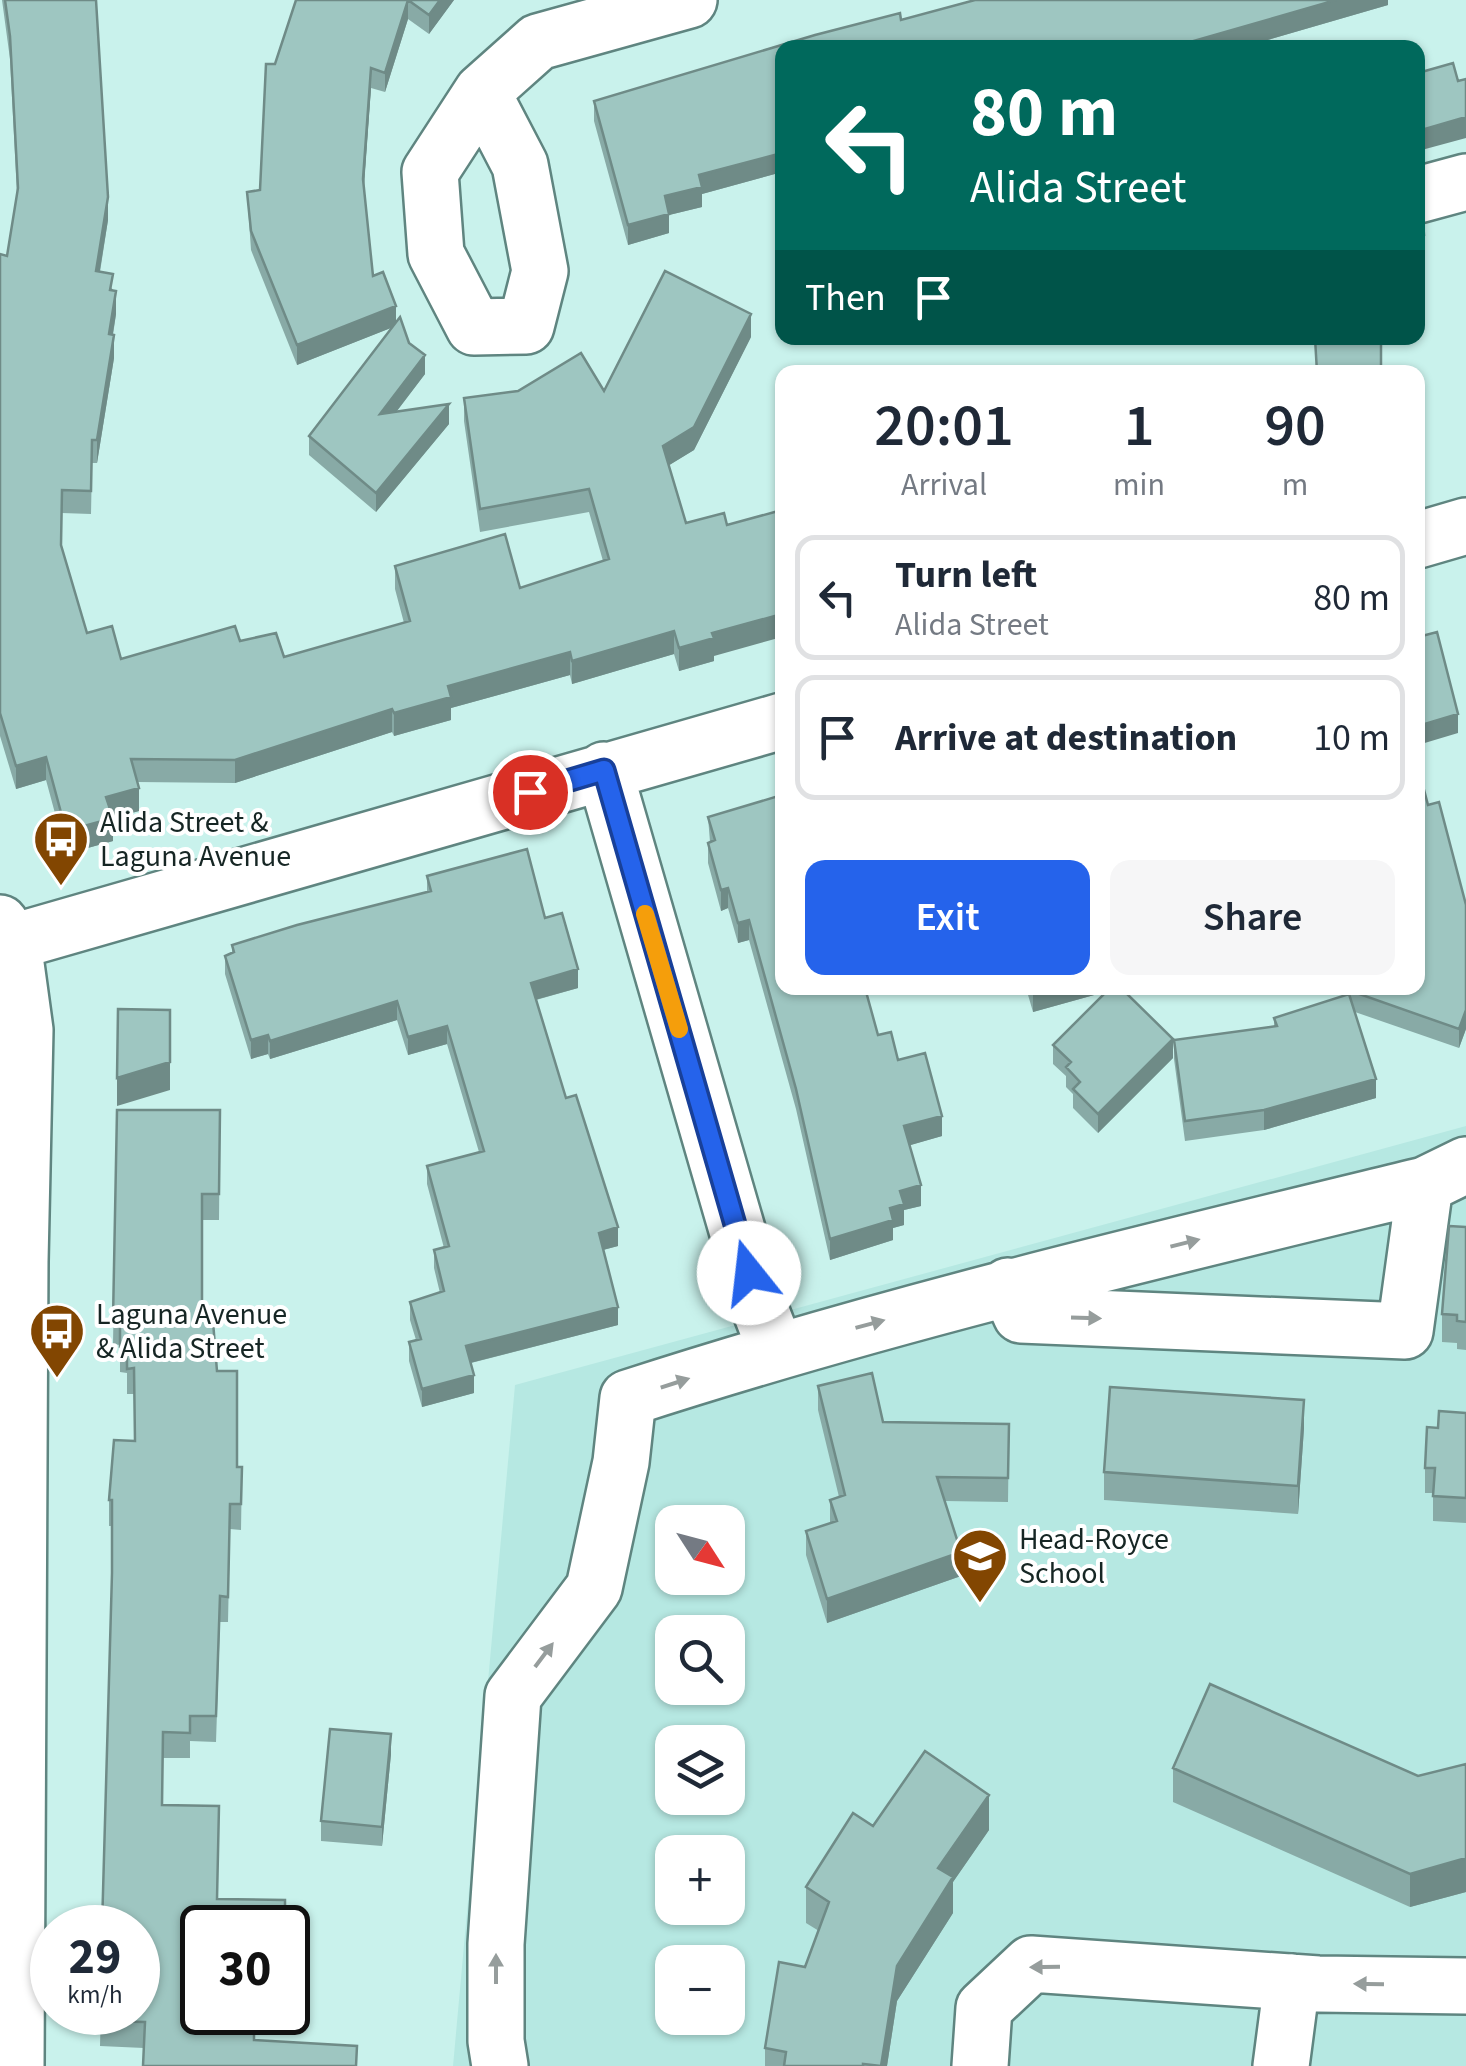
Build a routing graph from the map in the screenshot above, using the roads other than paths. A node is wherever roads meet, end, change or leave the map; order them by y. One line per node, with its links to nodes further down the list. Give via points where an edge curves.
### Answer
1 (689, 0): 2 (street, via 538,42)
2 (482, 92)
3 (1466, 182): 4 (street)
4 (1425, 193)
5 (1466, 526): 6 (street)
6 (1425, 538)
7 (775, 723): 8 (street)
8 (604, 770): 9 (street); 13 (street)
9 (6, 933): 11 (street, via 25,1030)
10 (1446, 1175): 12 (street, one-way to 10); 12 (street, one-way to 10, via 1021,1315 1404,1332)
11 (10, 1263): 16 (street)
12 (1008, 1286): 13 (street, one-way to 12)
13 (768, 1330): 17 (street, one-way to 13, via 496,1944 514,1696 594,1588 628,1398)
14 (1292, 1982): 15 (street, one-way to 14); 18 (street, one-way to 18, via 1030,1964 984,2008); 19 (street)
15 (1466, 1986)
16 (16, 2066)
17 (500, 2066)
18 (980, 2066)
19 (1281, 2066)

